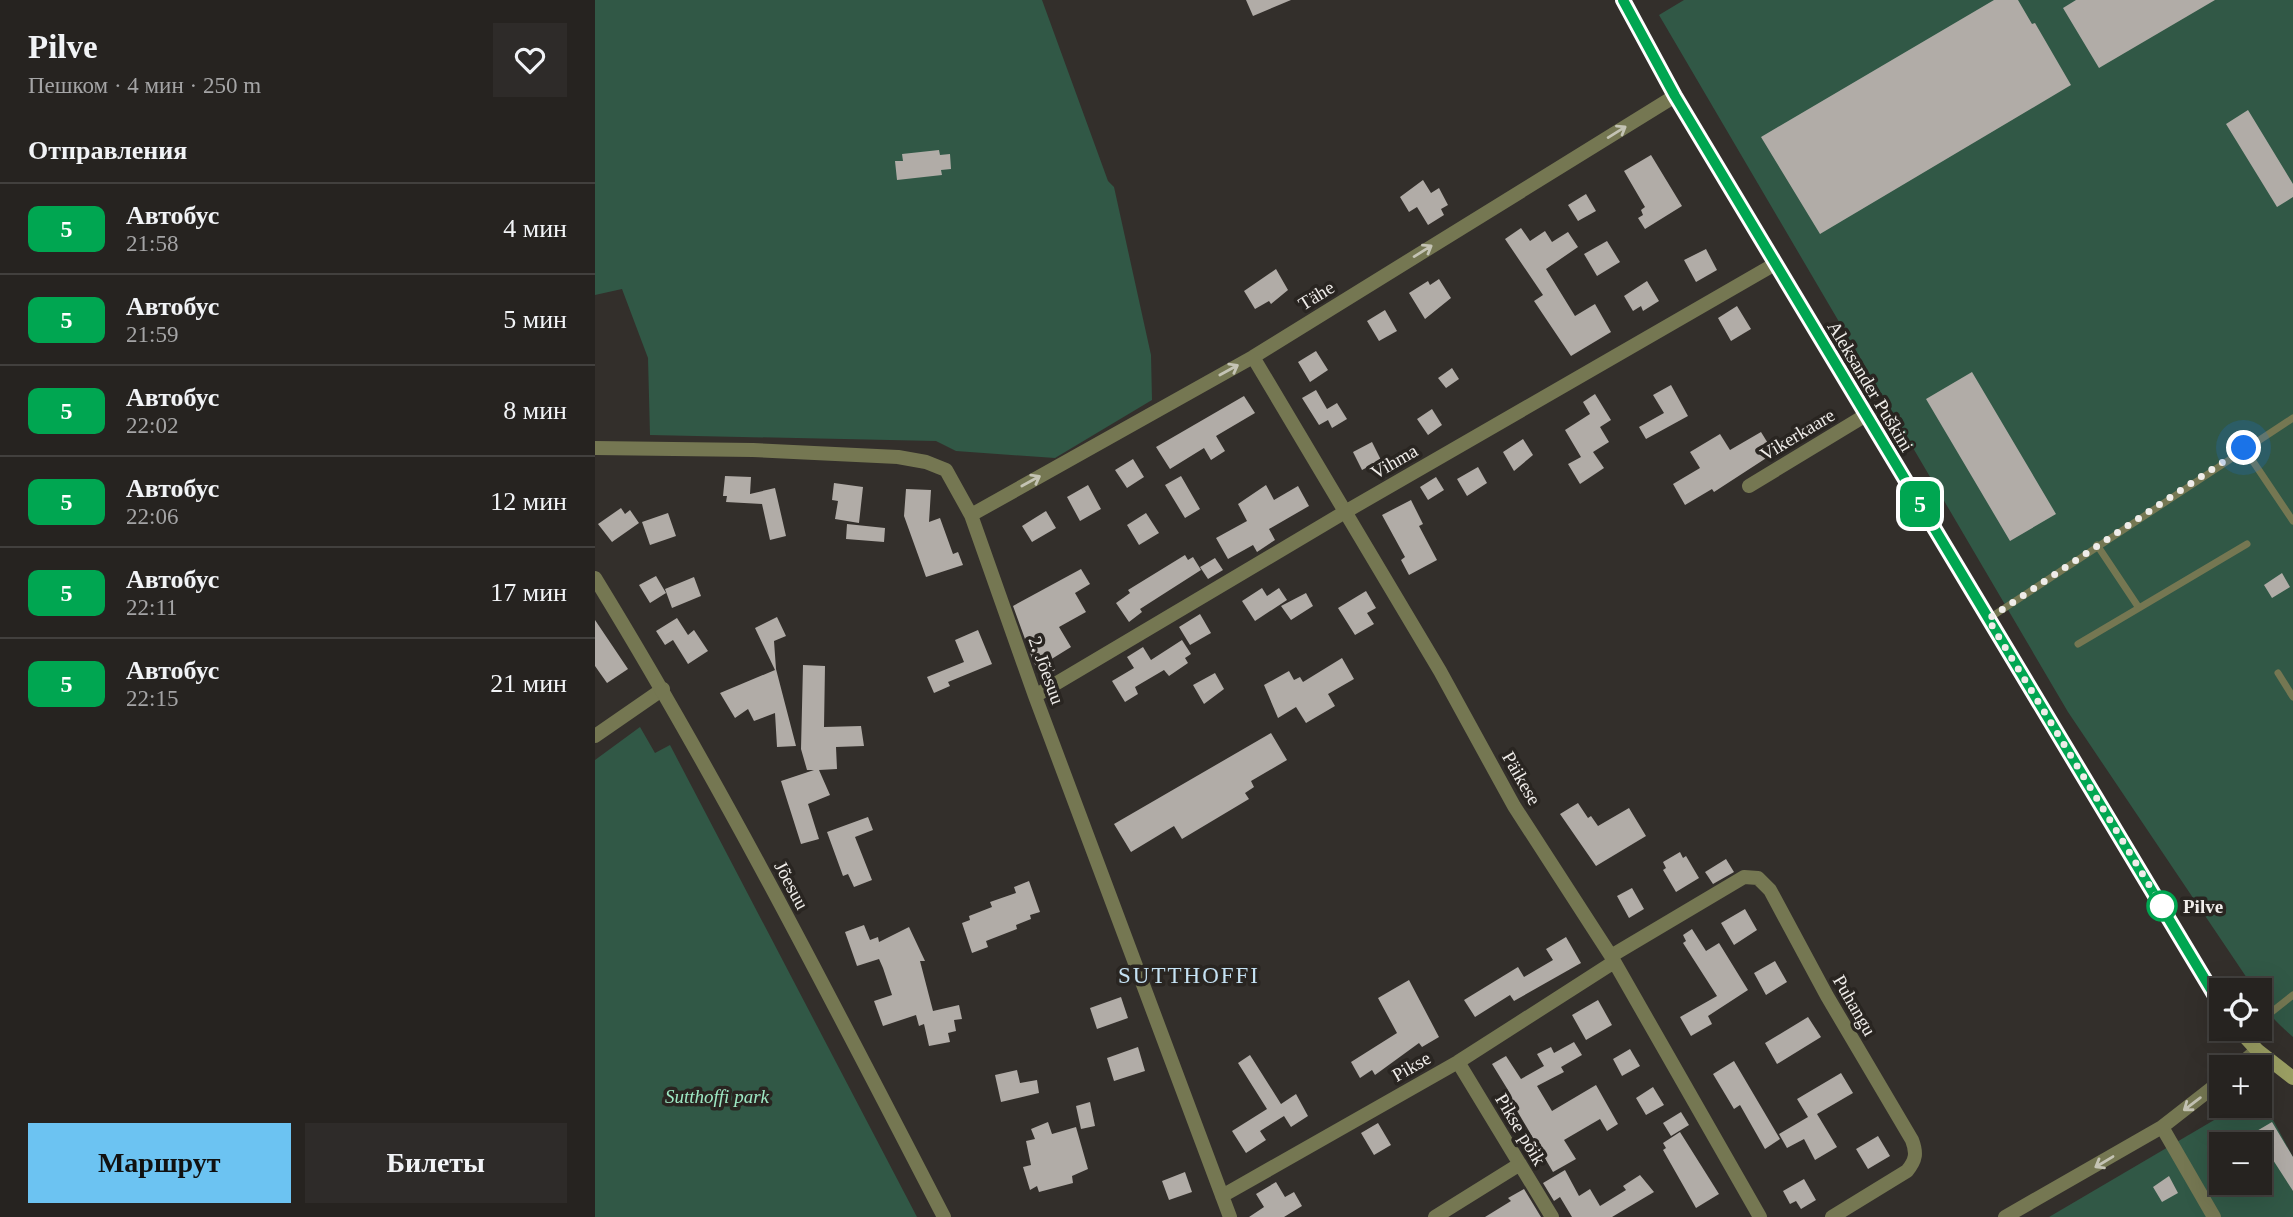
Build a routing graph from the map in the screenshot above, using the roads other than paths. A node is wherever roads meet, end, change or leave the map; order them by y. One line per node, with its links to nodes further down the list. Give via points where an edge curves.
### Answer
1 (1623, 0): 2 (main road, Aleksander Puškini)
2 (1675, 96): 3 (main road, Aleksander Puškini); 4 (street, Tähe, one-way to 2)
3 (1776, 264): 5 (main road, Aleksander Puškini); 11 (street, Vihma)
4 (1253, 357): 11 (street, Päikese); 12 (street, Tähe, one-way to 4)
5 (1866, 415): 9 (street, Vikerkaare); 18 (main road, Aleksander Puškini)
6 (2293, 418): 8 (lane)
7 (595, 448): 12 (street, 2. Jõesuu, via 898,457 946,470)
8 (2244, 448): 10 (lane); 15 (lane)
9 (1749, 486)
10 (2289, 507): 13 (lane)
11 (1345, 512): 22 (street, Vihma); 26 (street, Päikese, via 1514,806)
12 (971, 515): 22 (street, 2. Jõesuu)
13 (2293, 521)
14 (2247, 544): 17 (lane)
15 (2098, 545): 17 (lane); 18 (lane)
16 (595, 578): 21 (street, Jõesuu)
17 (2139, 608): 19 (lane)
18 (1988, 619): 27 (main road, Aleksander Puškini)
19 (2078, 644)
20 (2278, 673): 23 (lane)
21 (663, 689): 24 (street); 39 (street, Jõesuu)
22 (1035, 696): 38 (street, 2. Jõesuu)
23 (2293, 697)
24 (595, 736)
25 (1758, 878): 26 (street, Pikse, via 1745,877); 44 (street, Puhangu, via 1770,890 1916,1152 1907,1171)
26 (1612, 959): 33 (street, Pikse); 43 (street, Päikese)
27 (2209, 986)
28 (2293, 995): 29 (lane)
29 (2272, 1012)
30 (2251, 1041): 31 (main road)
31 (2257, 1049): 32 (street); 34 (main road)
32 (2250, 1055)
33 (1458, 1062): 37 (street, Pikse põik); 38 (street, Pikse)
34 (2293, 1078)
35 (2209, 1090): 36 (street, one-way to 36)
36 (2162, 1127): 45 (street, one-way to 45); 46 (street)
37 (1520, 1164): 41 (street); 42 (street, Pikse põik)
38 (1221, 1196): 40 (street, 2. Jõesuu)
39 (944, 1217)
40 (1230, 1217)
41 (1435, 1217)
42 (1552, 1217)
43 (1760, 1217)
44 (1832, 1217)
45 (2005, 1217)
46 (2214, 1217)

